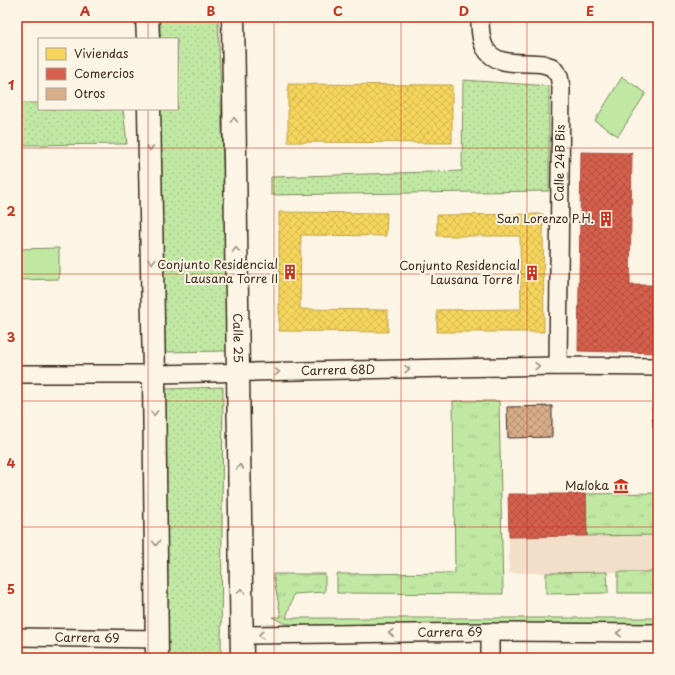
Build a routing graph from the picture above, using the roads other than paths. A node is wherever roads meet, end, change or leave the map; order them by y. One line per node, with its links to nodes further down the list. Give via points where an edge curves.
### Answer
1 (147, 17): 4 (street)
2 (233, 17): 8 (street, Calle 25, one-way to 2)
3 (480, 17): 6 (street, Calle 24B Bis, via 484,47 491,56 511,63 552,66 559,76 561,86)
4 (148, 38)
5 (149, 110): 10 (street, one-way to 10)
6 (558, 366): 7 (street, Carrera 68D); 8 (street, Carrera 68D, one-way to 6)
7 (658, 367)
8 (238, 373): 10 (street, Carrera 68D); 13 (street, Calle 25, one-way to 8)
9 (17, 374): 10 (street, Carrera 68D)
10 (154, 374): 15 (street, one-way to 15)
11 (490, 632): 12 (street, Carrera 69, one-way to 11); 13 (street, Carrera 69, one-way to 13); 17 (street)
12 (658, 633)
13 (241, 635): 16 (street, Calle 25)
14 (17, 637): 15 (street, Carrera 69)
15 (157, 649)
16 (242, 658)
17 (490, 658)

